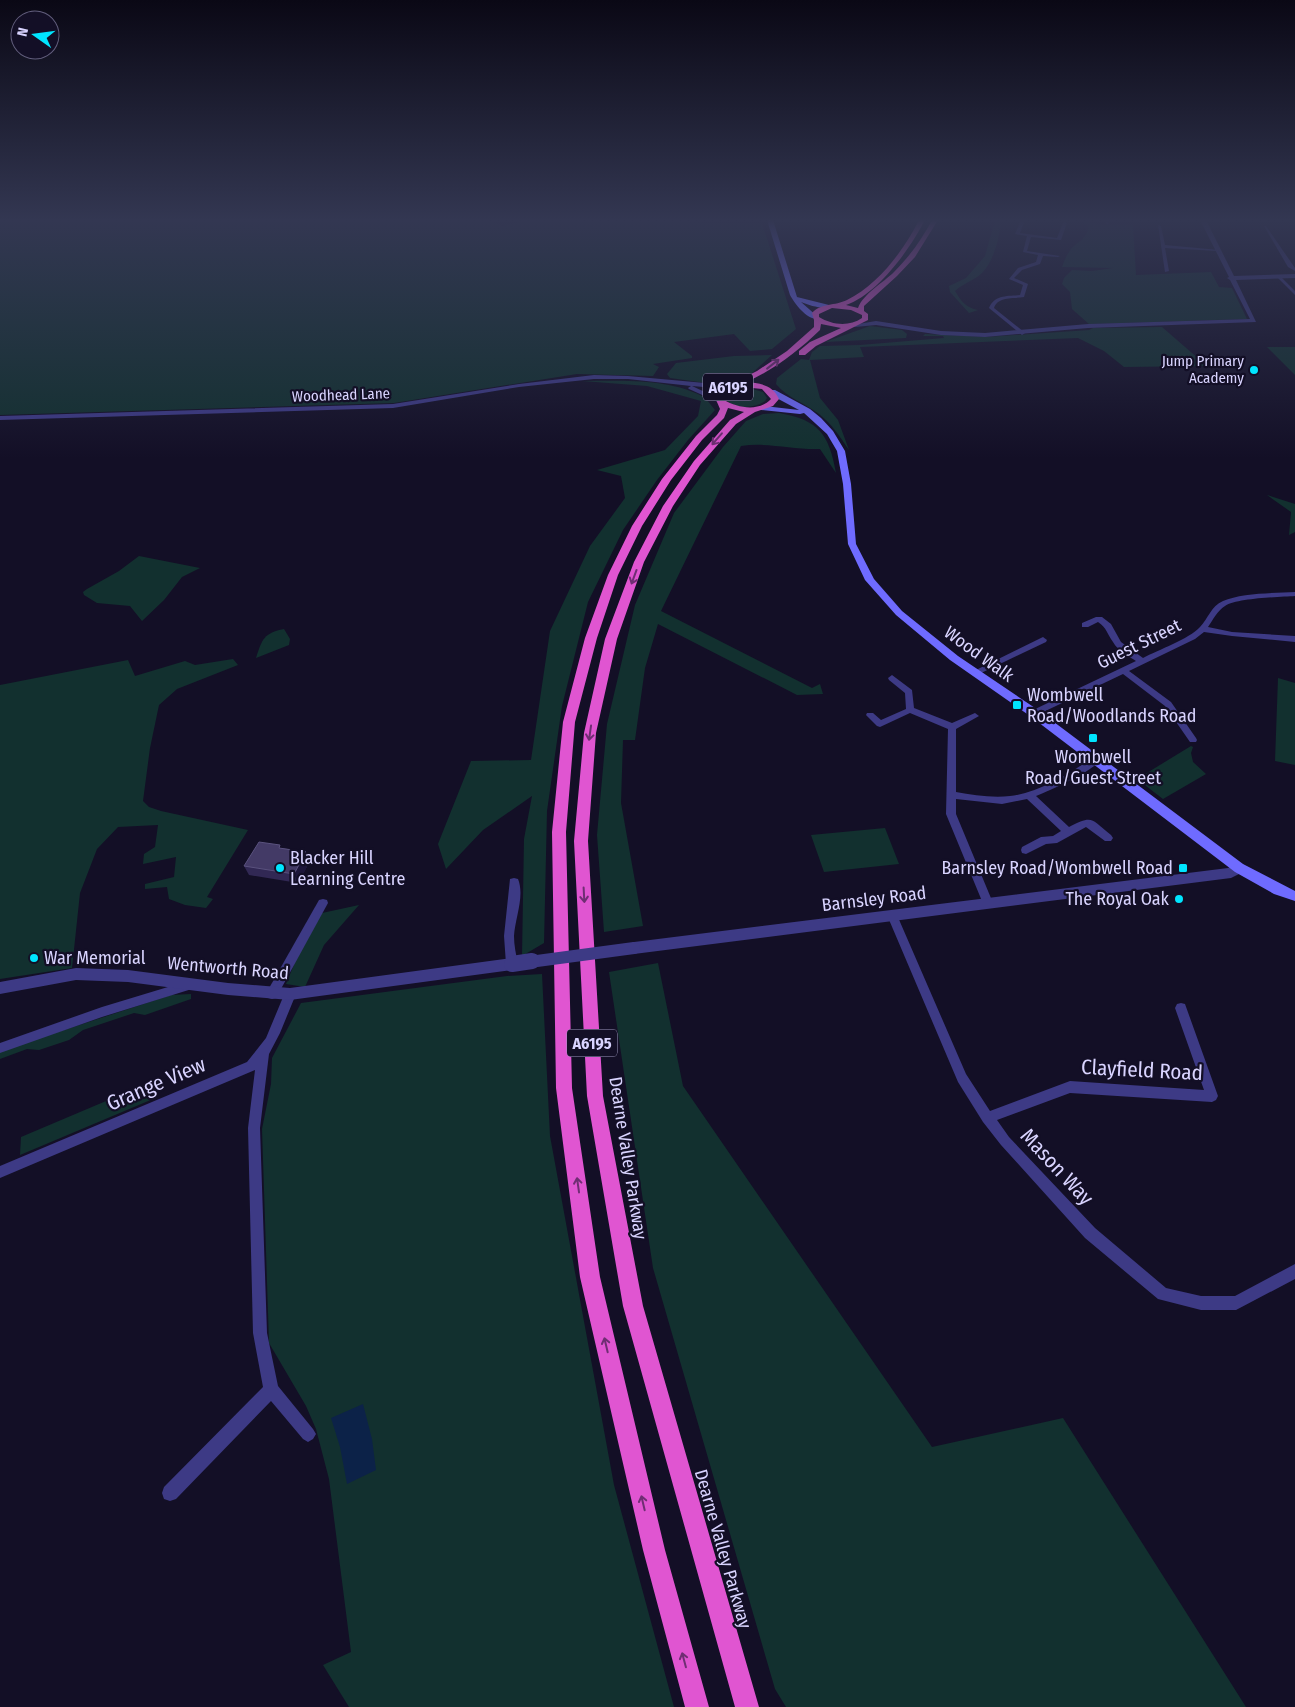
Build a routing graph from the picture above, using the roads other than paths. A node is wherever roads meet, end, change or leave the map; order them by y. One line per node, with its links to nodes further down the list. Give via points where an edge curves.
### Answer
1 (797, 299): 9 (main road)
2 (799, 300): 7 (main road)
3 (852, 300): 7 (highway, A6195)
4 (867, 300): 8 (highway, via 861,306)
5 (998, 300): 12 (street, via 991,308)
6 (1242, 300): 12 (street, via 1254,321 1088,326)
7 (831, 306): 8 (highway); 9 (highway, A6195, via 817,311)
8 (862, 312): 10 (highway, via 866,319); 11 (street)
9 (817, 319): 10 (highway, via 831,325); 16 (highway, A6195, one-way to 9, via 765,370 814,332 818,326)
10 (854, 325): 11 (street); 13 (highway, via 813,344)
11 (896, 326): 12 (street, via 940,333)
12 (1022, 333)
13 (779, 371)
14 (769, 380): 17 (highway, A6195)
15 (680, 383): 16 (street, Woodhead Lane); 18 (street, Woodhead Lane); 20 (street, Woodhead Lane, via 595,377 393,406)
16 (729, 387): 17 (highway, A6195, via 755,385); 18 (highway, A6195, via 720,392 718,398)
17 (770, 391): 19 (highway, A6195, via 774,399); 21 (main road, Wood Walk)
18 (721, 402): 19 (highway, A6195, via 736,409); 63 (highway, A6195, one-way to 18, via 654,1550 590,1276 564,1088 559,832 569,722 591,638 613,574 637,526 667,478 721,416 724,409)
19 (760, 408): 21 (main road, Wood Walk, via 792,410); 64 (highway, Dearne Valley Parkway / A6195, one-way to 64, via 733,422 697,463 668,506 639,562 611,639 590,732 581,841 595,1096 633,1306)
20 (0, 418)
21 (818, 420): 29 (main road, Wood Walk, via 841,451 852,544 870,580 899,613)
22 (1295, 594): 24 (street, Guest Street, via 1259,596 1224,603)
23 (1085, 625): 27 (street, via 1102,620 1112,628 1116,643)
24 (1203, 629): 25 (street, Guest Street); 27 (street, Guest Street)
25 (1295, 639)
26 (1042, 640): 29 (street)
27 (1142, 661): 28 (street, Guest Street)
28 (1122, 670): 32 (street, Guest Street); 36 (street, via 1168,704)
29 (976, 672): 32 (main road, Wood Walk)
30 (892, 678): 31 (street, via 910,692)
31 (910, 710): 33 (street, via 880,724); 35 (street)
32 (1034, 713): 37 (main road, Wood Walk)
33 (870, 715)
34 (975, 716): 35 (street)
35 (952, 727): 38 (street)
36 (1193, 740)
37 (1096, 760): 39 (street); 43 (main road, Wood Walk)
38 (951, 795): 39 (street, via 1010,800); 47 (street, via 951,814)
39 (1029, 795): 40 (street)
40 (1067, 831): 41 (street, via 1087,822); 42 (street, via 1054,840 1044,840)
41 (1108, 838)
42 (1026, 850)
43 (1239, 868): 45 (main road, Wood Walk); 47 (street, Barnsley Road, via 1231,873)
44 (514, 882): 49 (street, via 508,936)
45 (1295, 896)
46 (323, 903): 52 (street)
47 (988, 903): 48 (street, Barnsley Road)
48 (892, 915): 49 (street, Barnsley Road, bridge); 57 (street, Mason Way, via 959,1070)
49 (512, 964): 53 (street, Wentworth Road)
50 (191, 985): 51 (street, Wentworth Road, via 128,976 76,974); 52 (street, Wentworth Road); 55 (street)
51 (0, 988)
52 (272, 994): 53 (street, Wentworth Road)
53 (290, 994): 56 (street, Grange View)
54 (1181, 1008): 57 (street, Clayfield Road, via 1212,1096 1070,1086)
55 (0, 1048)
56 (263, 1055): 58 (street, Grange View, via 251,1066); 60 (street, via 254,1128 260,1333)
57 (987, 1118): 59 (street, Mason Way, via 1090,1233 1163,1294 1201,1303 1236,1304)
58 (0, 1172)
59 (1295, 1271)
60 (271, 1390): 61 (street); 62 (street)
61 (308, 1434)
62 (170, 1493)
63 (697, 1707)
64 (747, 1707)

